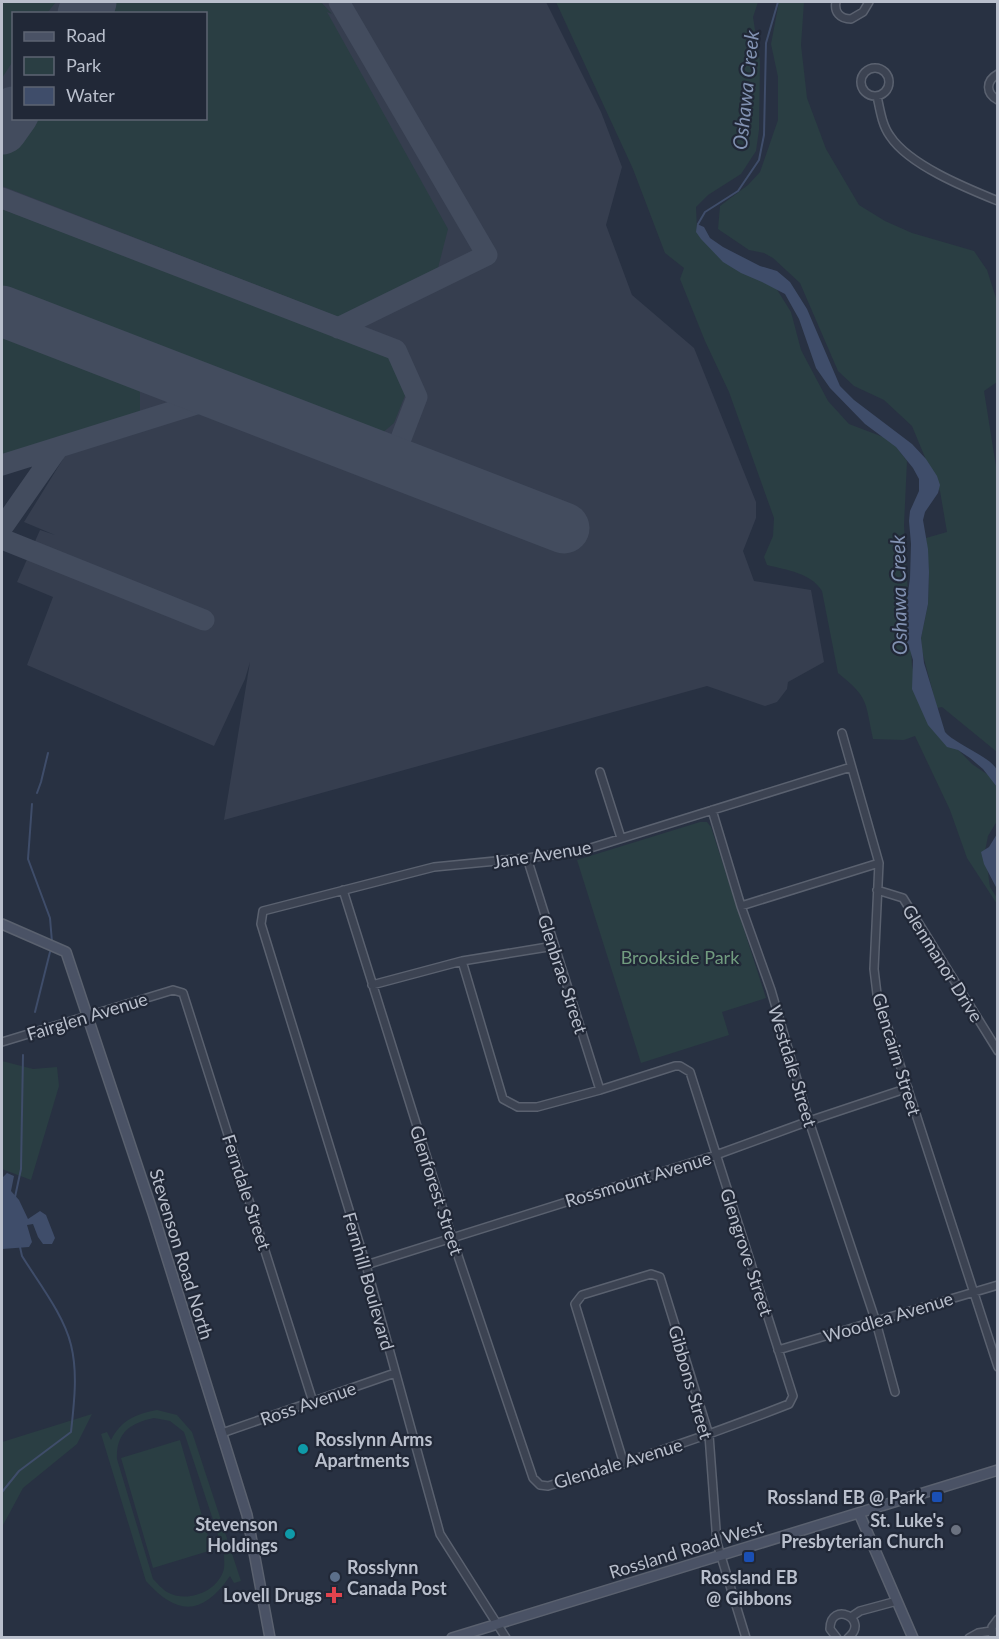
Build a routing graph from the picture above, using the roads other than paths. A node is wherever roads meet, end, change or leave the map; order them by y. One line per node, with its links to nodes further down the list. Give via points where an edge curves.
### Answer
1 (836, 2): 2 (street, via 839,15 851,19)
2 (868, 2)
3 (998, 74): 5 (street, via 990,80 988,88)
4 (877, 96): 4 (street, via 865,92 861,84 863,75 874,68 886,74 889,82 886,91); 6 (street, via 888,134 909,157)
5 (998, 100)
6 (998, 201)
7 (842, 733): 8 (street, Glencairn Street)
8 (851, 767): 10 (street, Jane Avenue); 13 (street, Glencairn Street)
9 (600, 772): 11 (street)
10 (712, 810): 11 (street, Jane Avenue); 16 (street, Westdale Street)
11 (621, 838): 12 (street, Jane Avenue, via 581,851)
12 (527, 858): 14 (street, Jane Avenue, via 434,867); 19 (street, Glenbrae Street)
13 (879, 863): 15 (street, Glencairn Street); 16 (street)
14 (343, 890): 17 (street, Jane Avenue); 21 (street, Glenforest Street)
15 (877, 890): 25 (street, Glenmanor Drive, via 903,898); 26 (street, Glencairn Street, via 876,994)
16 (741, 906): 28 (street, Westdale Street, via 771,990)
17 (263, 911): 31 (street, Fernhill Boulevard, via 261,924)
18 (2, 924): 23 (street, Stevenson Road North, via 66,952)
19 (554, 946): 20 (street); 27 (street, Glenbrae Street)
20 (462, 961): 21 (street); 27 (street, via 503,1099 518,1107 537,1107)
21 (372, 985): 30 (street, Glenforest Street)
22 (172, 990): 23 (street, Fairglen Avenue); 40 (street, Ferndale Street, via 180,991 185,998)
23 (87, 1017): 24 (street, Fairglen Avenue); 41 (street, Stevenson Road North)
24 (2, 1042)
25 (998, 1051)
26 (908, 1088): 28 (street, Rossmount Avenue); 33 (street, Glencairn Street)
27 (600, 1090): 29 (street, Glengrove Street, via 680,1066 690,1072)
28 (809, 1120): 29 (street, Rossmount Avenue); 34 (street, Westdale Street)
29 (716, 1155): 30 (street, Rossmount Avenue); 35 (street, Glengrove Street)
30 (452, 1238): 31 (street, Rossmount Avenue); 45 (street, Glenforest Street, via 532,1478)
31 (366, 1265): 37 (street, Fernhill Boulevard)
32 (998, 1286): 33 (street, Woodlea Avenue)
33 (972, 1292): 34 (street, Woodlea Avenue); 36 (street, Glencairn Street)
34 (876, 1322): 35 (street, Woodlea Avenue); 38 (street, Westdale Street)
35 (778, 1350): 39 (street, Glengrove Street)
36 (998, 1367)
37 (395, 1373): 40 (street, Ross Avenue); 51 (street, Fernhill Boulevard, via 440,1534)
38 (895, 1392)
39 (793, 1396): 42 (street, Glendale Avenue, via 789,1404)
40 (313, 1402): 41 (street, Ross Avenue)
41 (222, 1433): 53 (street, Stevenson Road North, via 251,1532)
42 (708, 1436): 43 (street, Glendale Avenue); 43 (street, Gibbons Street, via 660,1277 651,1274 582,1295 575,1304); 47 (street, Gibbons Street)
43 (624, 1464): 45 (street, Glendale Avenue)
44 (998, 1470): 46 (street, Rossland Road West)
45 (540, 1485)
46 (859, 1513): 47 (street, Rossland Road West); 48 (street)
47 (720, 1555): 51 (street, Rossland Road West); 56 (street, Gibbons Street)
48 (897, 1601): 49 (street); 59 (street)
49 (851, 1617): 57 (street, via 840,1614 833,1618 830,1629); 58 (street, via 855,1629)
50 (998, 1619): 52 (street)
51 (499, 1624): 54 (street, Rossland Road West); 55 (street, Fernhill Boulevard)
52 (992, 1634): 60 (street, via 978,1633)
53 (270, 1637)
54 (452, 1638)
55 (506, 1638)
56 (746, 1638)
57 (837, 1638)
58 (848, 1638)
59 (913, 1638)
60 (969, 1638)

